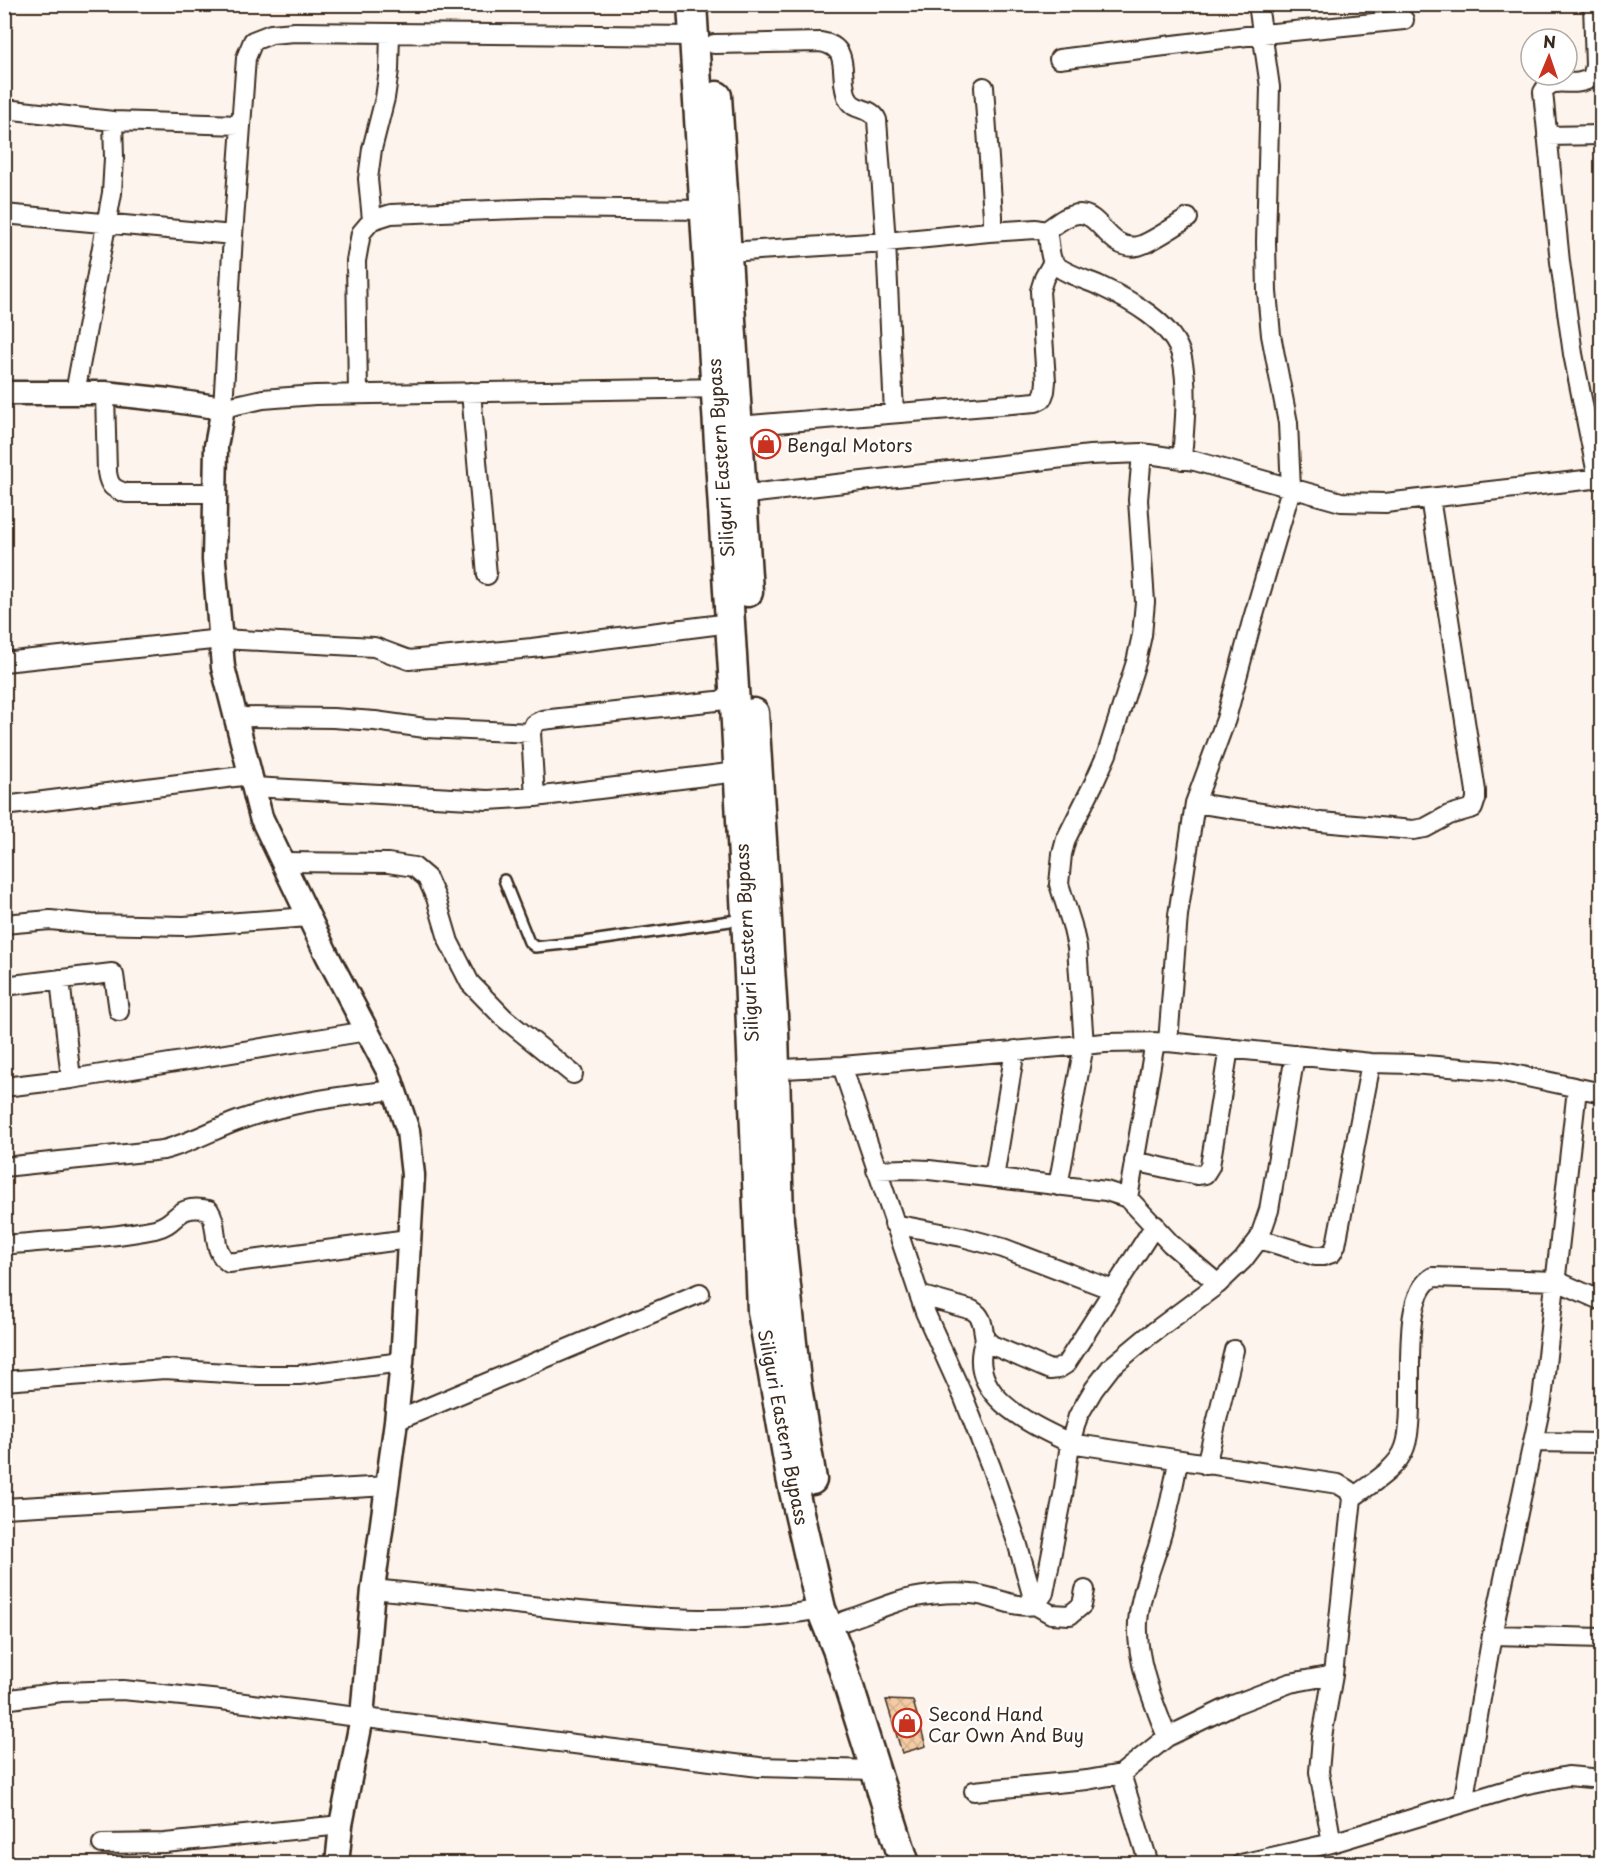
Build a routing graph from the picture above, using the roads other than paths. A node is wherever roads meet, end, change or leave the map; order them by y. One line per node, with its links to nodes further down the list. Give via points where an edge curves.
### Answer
1 (692, 4): 9 (main road, Siliguri Eastern Bypass)
2 (711, 4): 9 (main road, Siliguri Eastern Bypass)
3 (1258, 4): 8 (street)
4 (1593, 4): 6 (street)
5 (1404, 20): 8 (street)
6 (1598, 28): 16 (street, via 1592,77 1584,83 1553,82 1543,92)
7 (390, 33): 9 (street); 14 (street, via 295,32 271,34 254,41 246,58); 20 (street, via 385,98 368,179)
8 (1263, 34): 10 (street); 41 (street, via 1270,87 1267,292 1288,423)
9 (704, 40): 17 (main road, Siliguri Eastern Bypass); 25 (street, via 820,42 836,47 849,102 875,114 877,120); 26 (main road, Siliguri Eastern Bypass)
10 (1059, 59)
11 (984, 87): 23 (street, via 993,216)
12 (4, 109): 13 (street)
13 (113, 121): 14 (street); 21 (street, via 112,181)
14 (240, 125): 24 (street)
15 (1602, 135): 16 (street)
16 (1547, 136): 40 (street, via 1574,354)
17 (705, 210): 20 (street, via 543,207 391,214); 28 (main road, Siliguri Eastern Bypass)
18 (4, 214): 21 (street)
19 (1188, 218): 22 (street, via 1140,245 1116,242 1090,216 1079,214)
20 (372, 220): 33 (street, via 361,233 356,261)
21 (106, 224): 24 (street); 31 (street)
22 (1046, 231): 23 (street); 27 (street)
23 (988, 232): 25 (street)
24 (233, 235): 34 (street)
25 (886, 242): 26 (street); 35 (street)
26 (728, 252): 28 (main road, Siliguri Eastern Bypass)
27 (1053, 262): 35 (street, via 1040,291 1046,381 1042,399); 38 (street, via 1148,313 1168,332 1182,356)
28 (725, 388): 29 (street); 36 (main road, Siliguri Eastern Bypass); 43 (main road, Siliguri Eastern Bypass)
29 (471, 392): 33 (street); 45 (street)
30 (4, 393): 31 (street)
31 (75, 393): 32 (street)
32 (105, 393): 34 (street); 42 (street, via 107,472 113,489 126,493)
33 (358, 393): 34 (street, via 263,399)
34 (223, 408): 42 (street, via 216,446)
35 (894, 413): 36 (street)
36 (738, 426): 43 (main road, Siliguri Eastern Bypass)
37 (1142, 453): 38 (street); 43 (street, via 1090,455); 67 (street, via 1138,500 1145,602 1137,662 1107,754 1062,854 1059,884 1077,947)
38 (1188, 461): 39 (street); 41 (street)
39 (1241, 475)
40 (1600, 478): 44 (street)
41 (1291, 489): 44 (street, via 1341,502); 55 (street, via 1226,719)
42 (215, 493): 47 (street, via 214,560)
43 (733, 496): 46 (main road, Siliguri Eastern Bypass); 73 (main road, Siliguri Eastern Bypass, via 774,1030)
44 (1430, 498): 55 (street, via 1476,790 1473,808 1413,831)
45 (487, 575)
46 (730, 623): 47 (street, via 409,660 374,647); 49 (main road, Siliguri Eastern Bypass)
47 (221, 639): 48 (street); 50 (street, via 223,667)
48 (4, 662)
49 (735, 699): 51 (street, via 542,720 534,724); 52 (main road, Siliguri Eastern Bypass)
50 (236, 717): 51 (street, via 333,718); 53 (street)
51 (531, 733): 54 (street)
52 (737, 772): 54 (street); 60 (main road, Siliguri Eastern Bypass)
53 (252, 781): 54 (street, via 443,799); 56 (street); 57 (street, via 261,817)
54 (535, 797)
55 (1194, 803): 66 (street)
56 (4, 806)
57 (282, 862): 59 (street); 74 (street, via 388,863 414,867 427,878 449,942 470,983 504,1018)
58 (504, 880): 60 (lane, via 534,947)
59 (309, 917): 61 (street, via 184,926 50,920); 65 (street)
60 (746, 919): 73 (main road, Siliguri Eastern Bypass)
61 (4, 924)
62 (60, 979): 63 (street); 64 (street, via 112,973); 75 (street)
63 (4, 986)
64 (119, 1011)
65 (366, 1031): 75 (street); 78 (street)
66 (1162, 1042): 67 (street); 68 (street); 80 (street)
67 (1084, 1045): 69 (street); 84 (street)
68 (1228, 1048): 70 (street); 80 (street, via 1210,1166 1205,1174)
69 (1015, 1050): 72 (street); 83 (street)
70 (1295, 1055): 71 (street); 89 (street, via 1269,1210)
71 (1371, 1063): 77 (street, via 1499,1071); 89 (street, via 1332,1253 1315,1256)
72 (842, 1066): 73 (street); 82 (street)
73 (763, 1070): 113 (main road, Siliguri Eastern Bypass, via 768,1218 791,1478 809,1550)
74 (573, 1074)
75 (71, 1079): 76 (street)
76 (4, 1087)
77 (1577, 1089): 79 (street); 91 (street)
78 (394, 1090): 81 (street, via 282,1107 163,1150); 88 (street, via 408,1131 412,1175)
79 (1602, 1093)
80 (1134, 1161): 85 (street)
81 (4, 1167)
82 (876, 1170): 83 (street, via 906,1168); 86 (street)
83 (994, 1178): 84 (street)
84 (1058, 1186): 85 (street, via 1106,1191)
85 (1128, 1198): 87 (street)
86 (894, 1224): 93 (street, via 1003,1248); 95 (street)
87 (1155, 1225): 92 (street); 93 (street)
88 (408, 1239): 90 (street, via 229,1263 218,1251 213,1217 209,1210 198,1208 175,1215 160,1228); 99 (street)
89 (1259, 1239): 92 (street)
90 (4, 1245)
91 (1557, 1281): 96 (street); 102 (street); 108 (street, via 1433,1277 1425,1282 1414,1307 1405,1447 1396,1462)
92 (1218, 1284): 103 (street, via 1111,1368 1078,1416)
93 (1113, 1290): 97 (street, via 1066,1364 1058,1369 1050,1370)
94 (700, 1293): 101 (street)
95 (919, 1295): 97 (street, via 979,1314); 112 (street, via 992,1467)
96 (1602, 1301)
97 (985, 1339): 103 (street, via 979,1359 985,1380 1004,1407)
98 (1234, 1350): 106 (street)
99 (402, 1362): 100 (street, via 299,1375 165,1369); 101 (street)
100 (4, 1381)
101 (396, 1421): 107 (street)
102 (1533, 1442): 104 (street); 114 (street)
103 (1070, 1443): 105 (street); 112 (street, via 1044,1593)
104 (1602, 1443)
105 (1178, 1461): 106 (street); 119 (street, via 1138,1623)
106 (1206, 1465): 108 (street, via 1338,1484)
107 (388, 1486): 109 (street); 110 (street)
108 (1352, 1498): 116 (street)
109 (4, 1508)
110 (373, 1589): 113 (street, via 648,1618 725,1621); 118 (street)
111 (1085, 1590): 112 (street, via 1082,1605 1070,1615 1051,1614)
112 (1035, 1605): 113 (street, via 1024,1607 958,1593 898,1601 876,1611)
113 (832, 1615): 120 (main road, Siliguri Eastern Bypass, via 837,1650); 130 (main road, Siliguri Eastern Bypass)
114 (1492, 1635): 115 (street); 124 (street)
115 (1602, 1638)
116 (1333, 1675): 119 (street, via 1290,1683 1243,1701); 126 (street, via 1319,1772)
117 (4, 1700): 118 (street, via 61,1692 123,1690)
118 (362, 1717): 120 (street, via 759,1767); 125 (street)
119 (1155, 1747): 121 (street)
120 (874, 1770): 129 (main road, Siliguri Eastern Bypass)
121 (1121, 1774): 123 (street); 131 (street)
122 (1602, 1779): 124 (street, via 1568,1776)
123 (974, 1791)
124 (1463, 1803): 126 (street)
125 (341, 1825): 127 (street, via 165,1843); 128 (street)
126 (1332, 1843): 132 (street)
127 (102, 1844)
128 (337, 1863)
129 (905, 1863)
130 (924, 1863)
131 (1149, 1863)
132 (1241, 1863)

